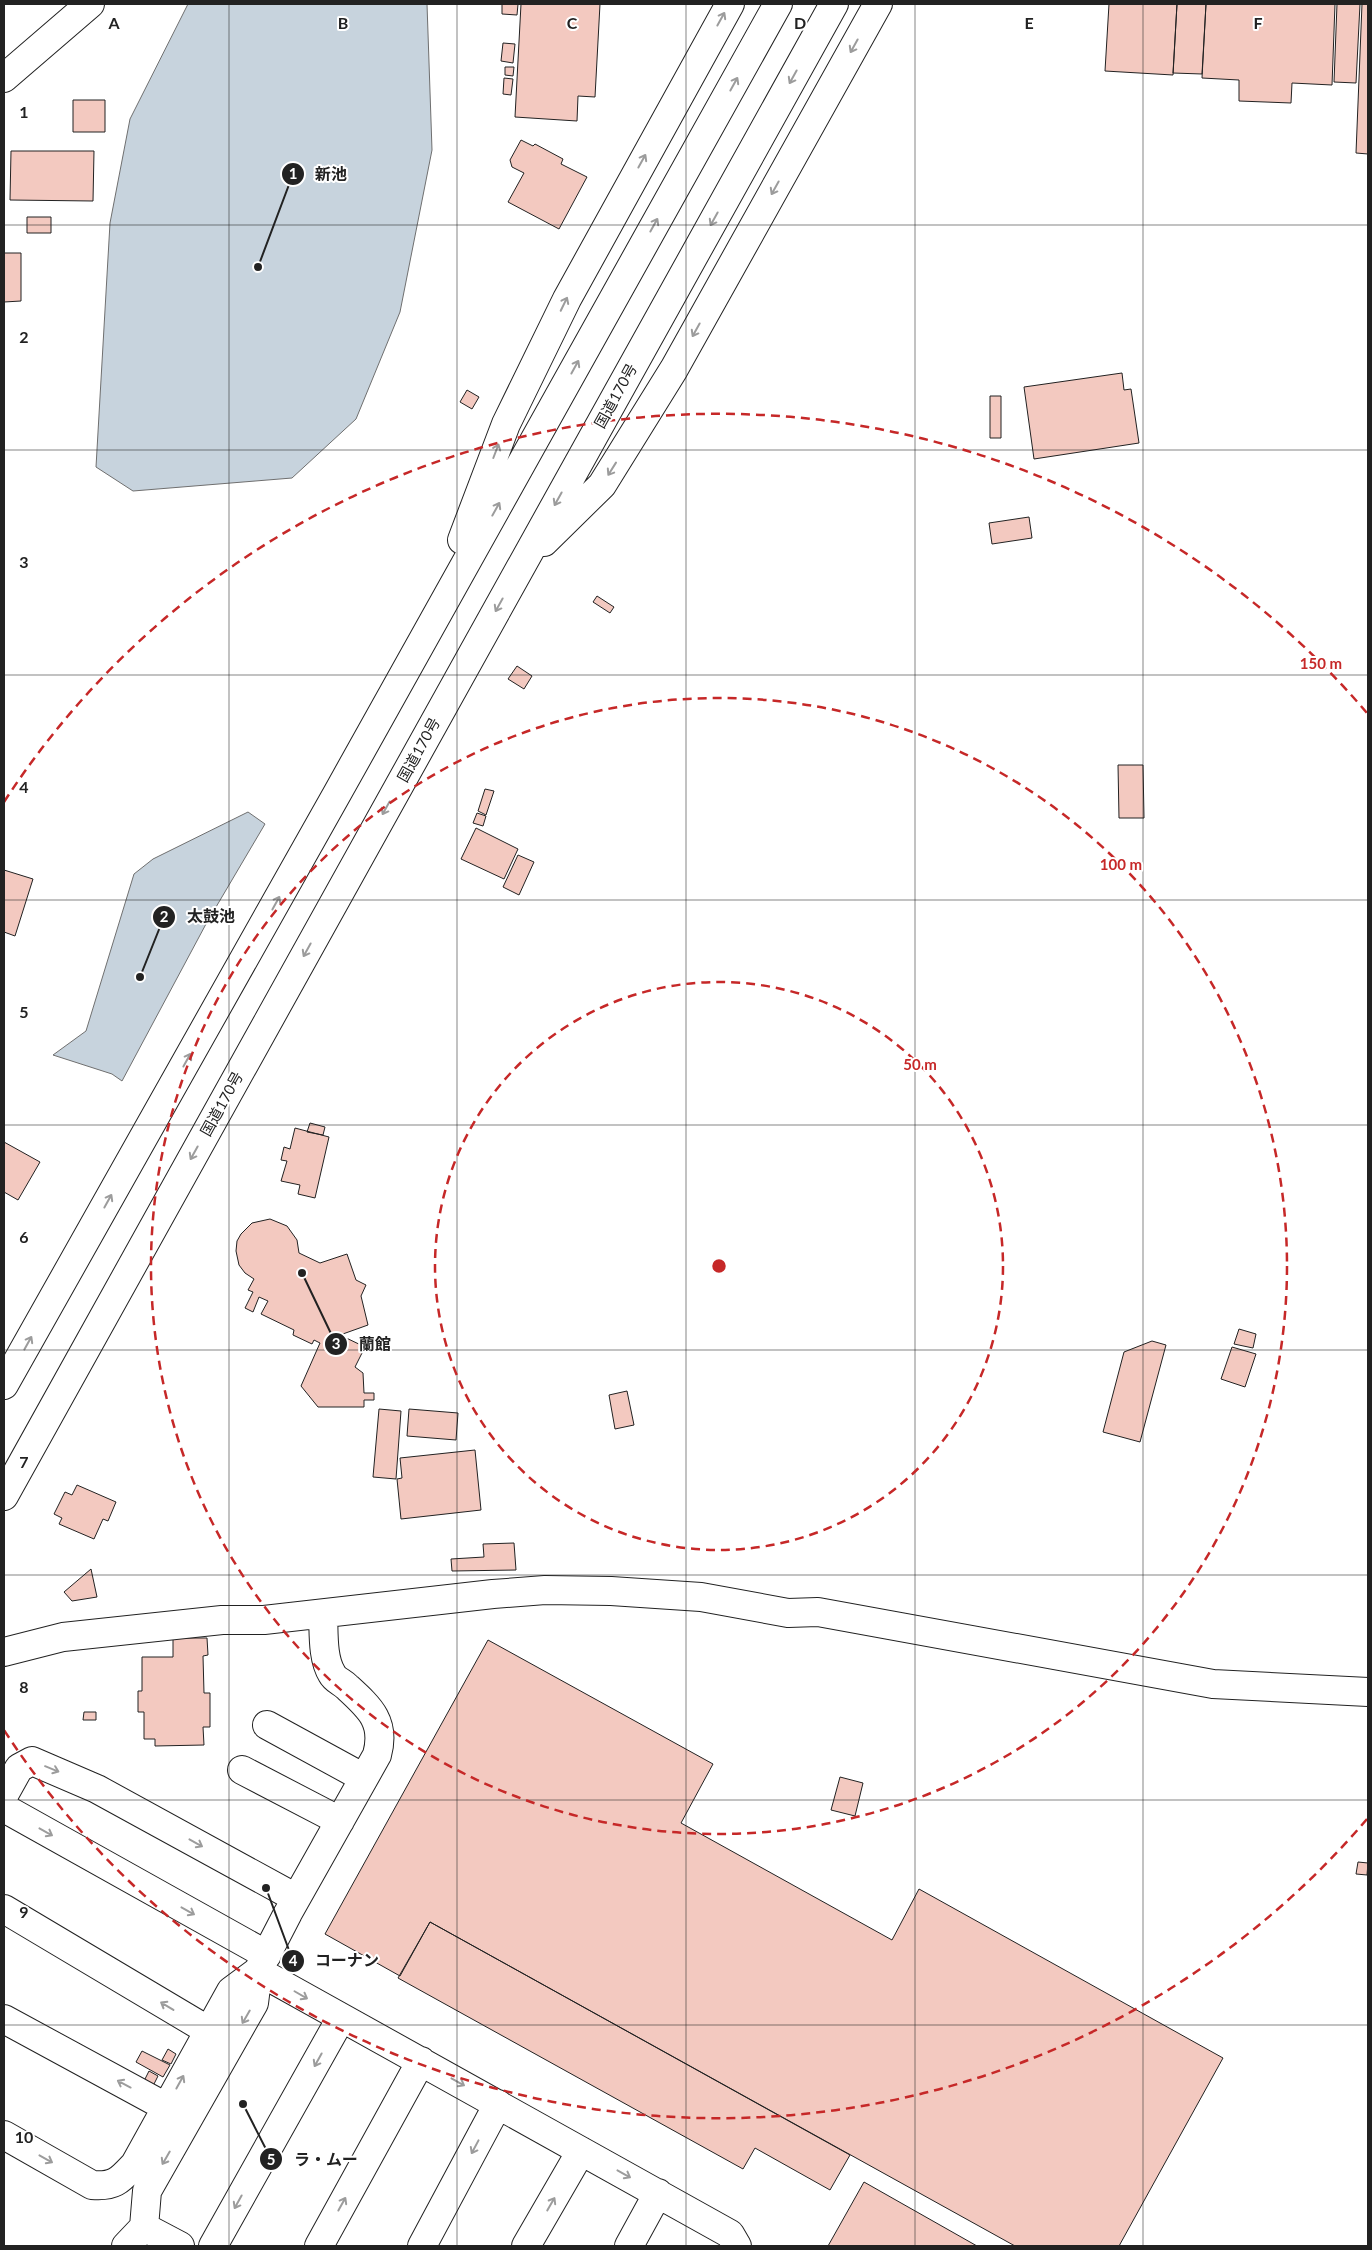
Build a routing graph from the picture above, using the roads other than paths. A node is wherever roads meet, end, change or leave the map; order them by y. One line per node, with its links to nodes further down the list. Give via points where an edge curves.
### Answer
1 (90, 4): 6 (main road)
2 (730, 4): 8 (main road, one-way to 2, via 506,424 567,299)
3 (778, 4): 8 (main road, one-way to 3)
4 (834, 4): 7 (main road, 国道170号, one-way to 7)
5 (878, 4): 7 (main road, one-way to 7, via 674,369 602,486)
6 (4, 78)
7 (523, 562): 10 (main road, 国道170号, one-way to 10)
8 (429, 628): 9 (main road, one-way to 8)
9 (4, 1385)
10 (4, 1496)
11 (323, 1614): 12 (main road, via 222,1620 63,1637); 13 (main road, via 546,1590 611,1590 701,1597 788,1613 818,1612 1212,1684); 16 (main road, via 327,1664 333,1676 373,1712 380,1727 377,1755)
12 (4, 1652)
13 (1368, 1692)
14 (267, 1726): 16 (main road)
15 (242, 1770): 19 (main road)
16 (364, 1778): 19 (main road)
17 (4, 1795): 20 (main road, one-way to 20, via 19,1768 32,1761 97,1789)
18 (4, 1808): 22 (main road, one-way to 22)
19 (340, 1821): 20 (main road)
20 (296, 1898): 22 (main road)
21 (4, 1909): 25 (main road, one-way to 21)
22 (263, 1963): 23 (main road, one-way to 23); 25 (main road, via 231,1991); 32 (main road, one-way to 32, via 254,2004 147,2191)
23 (341, 2018): 26 (main road); 34 (main road, one-way to 34)
24 (4, 2019): 28 (main road, one-way to 24)
25 (209, 2030): 28 (main road, one-way to 25)
26 (421, 2061): 27 (main road, one-way to 27); 35 (main road, one-way to 26)
27 (498, 2104): 30 (main road); 36 (main road, one-way to 36)
28 (166, 2107): 29 (main road, one-way to 28, via 92,2185 108,2186 121,2179 135,2164)
29 (4, 2135)
30 (581, 2151): 31 (main road, one-way to 31); 37 (main road, one-way to 30)
31 (658, 2193): 38 (main road); 39 (main road, via 730,2234)
32 (135, 2237): 33 (main road)
33 (180, 2246)
34 (213, 2246)
35 (319, 2246)
36 (422, 2246)
37 (526, 2246)
38 (629, 2246)
39 (737, 2246)

